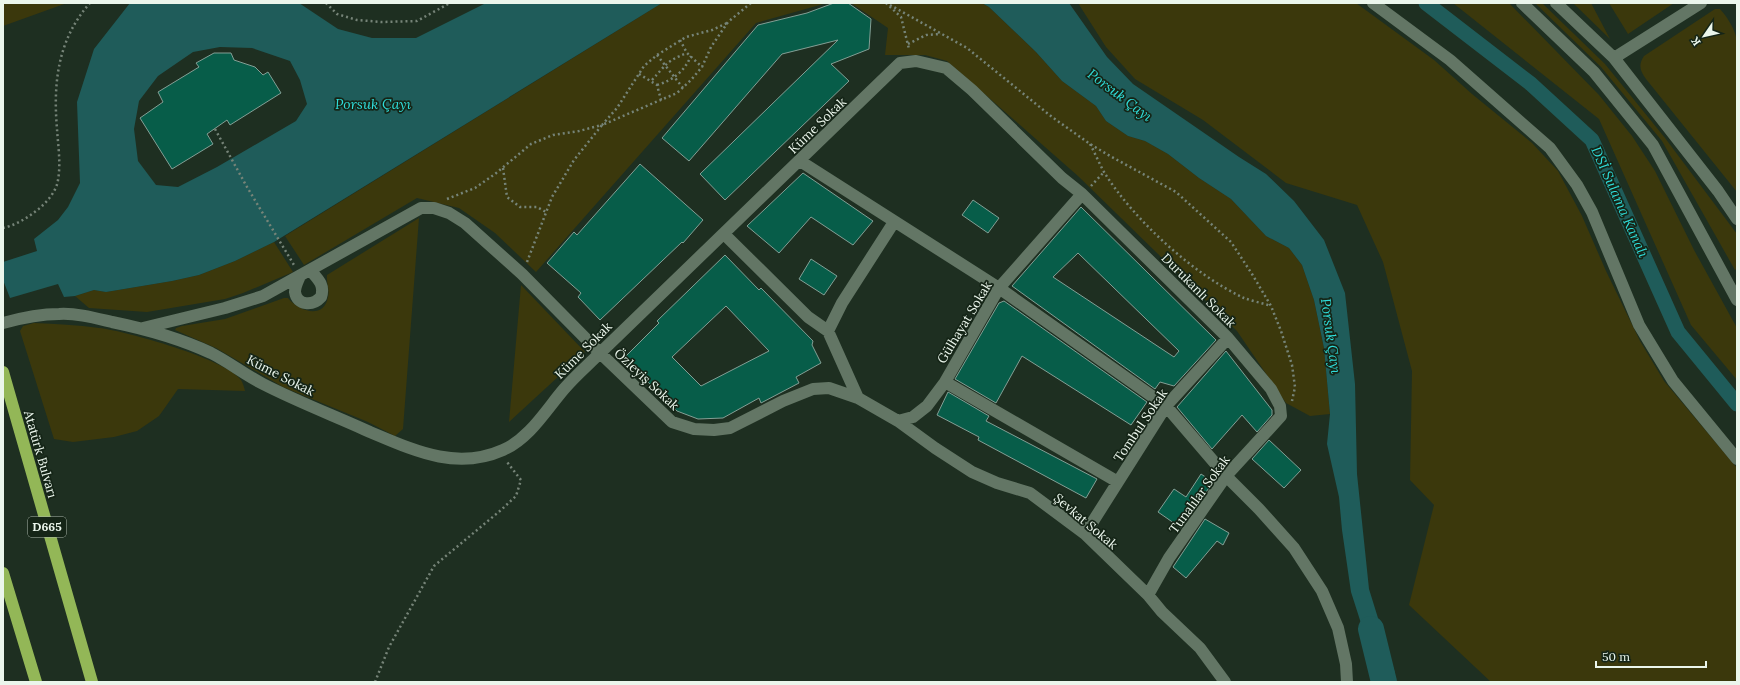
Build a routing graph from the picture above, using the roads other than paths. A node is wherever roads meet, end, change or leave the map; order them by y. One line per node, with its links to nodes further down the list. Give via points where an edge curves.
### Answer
1 (1373, 3): 25 (street, via 1450,60 1550,148 1577,185 1592,212 1642,331 1673,381)
2 (1522, 3): 13 (street, via 1594,72 1653,145)
3 (1556, 3): 5 (street)
4 (1700, 3): 5 (street)
5 (1614, 58): 8 (street, via 1718,190)
6 (800, 161): 7 (street, Küme Sokak, via 900,63 916,61 946,68); 9 (street); 10 (street, Küme Sokak)
7 (1082, 194): 11 (street, Gülhayat Sokak); 17 (street, Durukanlı Sokak)
8 (1737, 219)
9 (894, 222): 11 (street); 16 (street, via 842,303)
10 (724, 234): 16 (street, via 808,317); 18 (street, Küme Sokak)
11 (1000, 288): 20 (street, Gülhayat Sokak); 22 (street)
12 (1737, 291): 13 (street)
13 (1737, 300)
14 (3, 323): 15 (street, Küme Sokak, via 23,317 60,314 92,317)
15 (141, 328): 18 (street, Küme Sokak, via 171,336 212,353 268,387 408,448 434,456 462,459 503,450 518,441); 18 (street, Özleyiş Sokak, via 263,296 421,208 434,208 449,213 465,223 522,274)
16 (828, 331): 21 (street)
17 (1228, 338): 22 (street, Tombul Sokak); 23 (street, Durukanlı Sokak, via 1271,389 1280,406)
18 (600, 353): 21 (street, Özleyiş Sokak, via 672,422 694,429 730,428 813,389 829,388)
19 (3, 372): 32 (highway, Atatürk Bulvarı / D665)
20 (945, 382): 24 (street, Gülhayat Sokak, via 927,406 913,417); 27 (street)
21 (858, 398): 24 (street, Özleyiş Sokak)
22 (1166, 406): 26 (street); 27 (street, Tombul Sokak)
23 (1281, 416): 26 (street, Tunalılar Sokak)
24 (898, 421): 28 (street, Şevkat Sokak, via 972,472 1030,493)
25 (1737, 459)
26 (1226, 476): 30 (street, Tunalılar Sokak, via 1169,558); 34 (street, via 1294,548 1322,591 1338,628)
27 (1118, 482): 28 (street, Tombul Sokak)
28 (1085, 534): 30 (street, Şevkat Sokak)
29 (3, 573): 31 (highway)
30 (1148, 595): 33 (street, Şevkat Sokak, via 1200,648)
31 (36, 682)
32 (92, 682)
33 (1225, 682)
34 (1347, 682)

